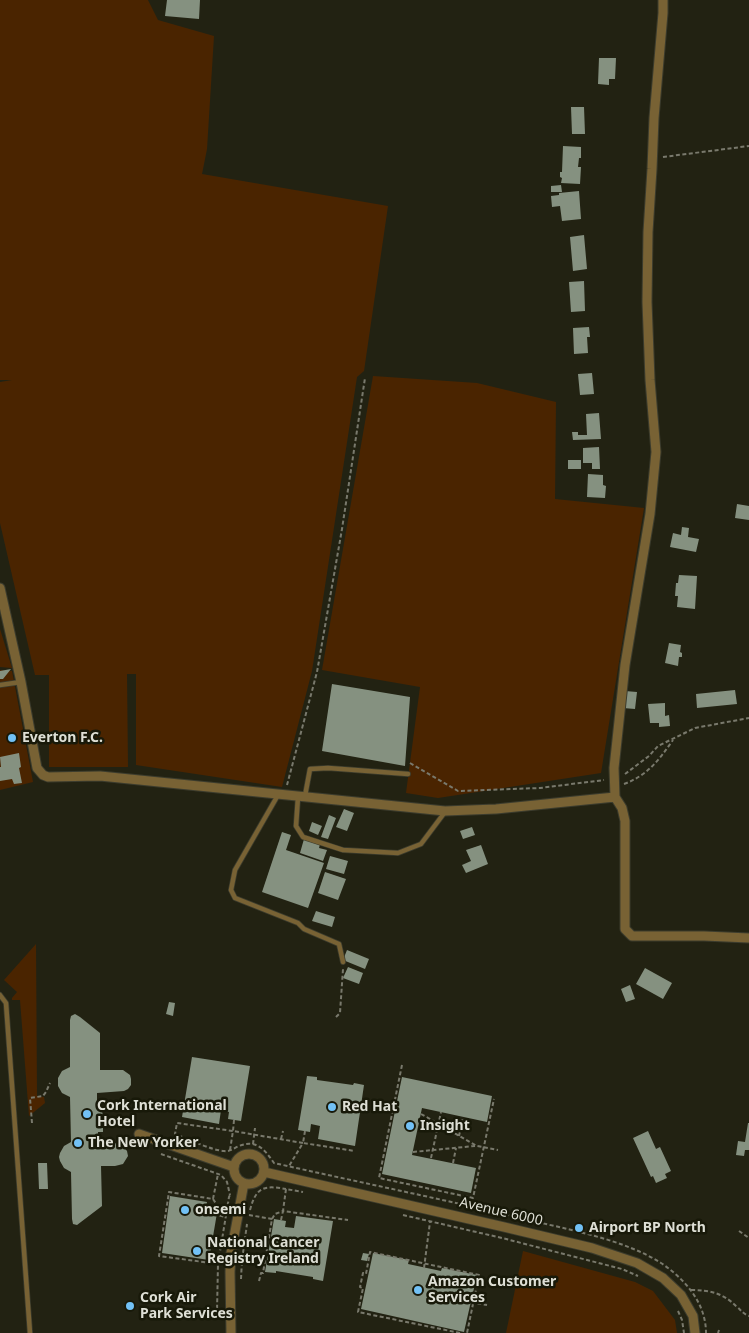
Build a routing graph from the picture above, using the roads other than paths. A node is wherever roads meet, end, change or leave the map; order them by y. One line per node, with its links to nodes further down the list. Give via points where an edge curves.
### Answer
1 (663, 0): 8 (street, via 648,232 647,302 656,452 650,514 625,665)
2 (0, 588): 3 (street)
3 (21, 682): 4 (lane); 6 (street, via 37,768 43,775 100,776)
4 (0, 685)
5 (408, 774): 7 (lane, via 310,768)
6 (281, 794): 7 (street); 11 (lane, via 235,870 231,890 235,898 340,944)
7 (301, 797): 9 (street); 9 (lane, via 296,826 303,837 343,850 398,852 421,844)
8 (614, 797): 9 (street); 10 (street, via 622,808 625,821 624,930 632,936)
9 (445, 811)
10 (749, 938)
11 (343, 962)
12 (0, 995): 17 (lane, via 6,1003)
13 (139, 1134): 14 (street)
14 (234, 1167): 15 (street, via 238,1158 252,1154 260,1158); 16 (street, via 236,1177)
15 (264, 1172): 16 (street, via 259,1180); 19 (street, Avenue 6000, via 592,1248 636,1263 663,1278 681,1295 693,1316)
16 (244, 1183): 18 (street, via 231,1253)
17 (30, 1333)
18 (231, 1333)
19 (695, 1333)

